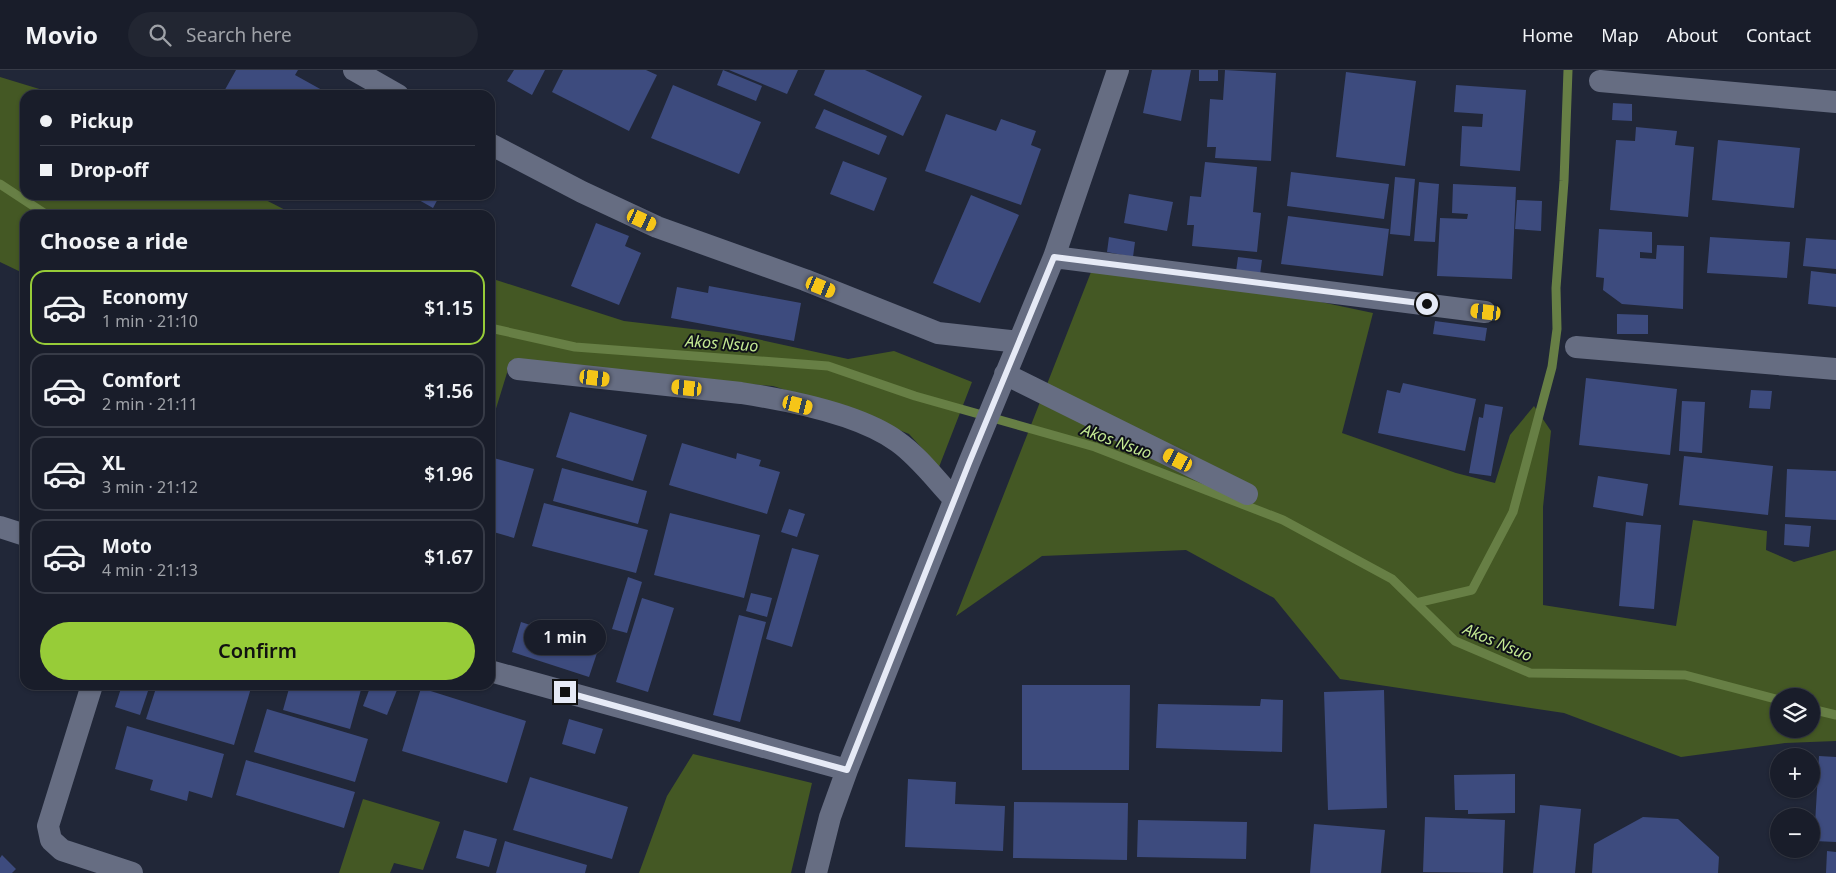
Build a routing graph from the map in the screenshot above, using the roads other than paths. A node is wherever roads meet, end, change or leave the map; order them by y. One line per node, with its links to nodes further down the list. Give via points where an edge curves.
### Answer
1 (354, 70): 4 (street)
2 (1118, 70): 7 (street)
3 (1600, 80): 5 (street)
4 (389, 90)
5 (1836, 102)
6 (495, 147): 9 (street, via 657,227 805,280 938,333)
7 (1054, 257): 8 (street); 9 (street)
8 (1486, 312)
9 (1019, 342): 13 (street)
10 (1576, 347): 12 (street)
11 (518, 369): 15 (street, via 760,396 856,420 898,442)
12 (1836, 369)
13 (1002, 381): 14 (street); 15 (street)
14 (1247, 494)
15 (954, 499): 20 (street)
16 (0, 527): 17 (street)
17 (20, 533)
18 (495, 672): 20 (street)
19 (90, 690): 21 (street, via 48,826 51,840 62,850)
20 (847, 770): 22 (street, via 830,817)
21 (132, 873)
22 (819, 873)

